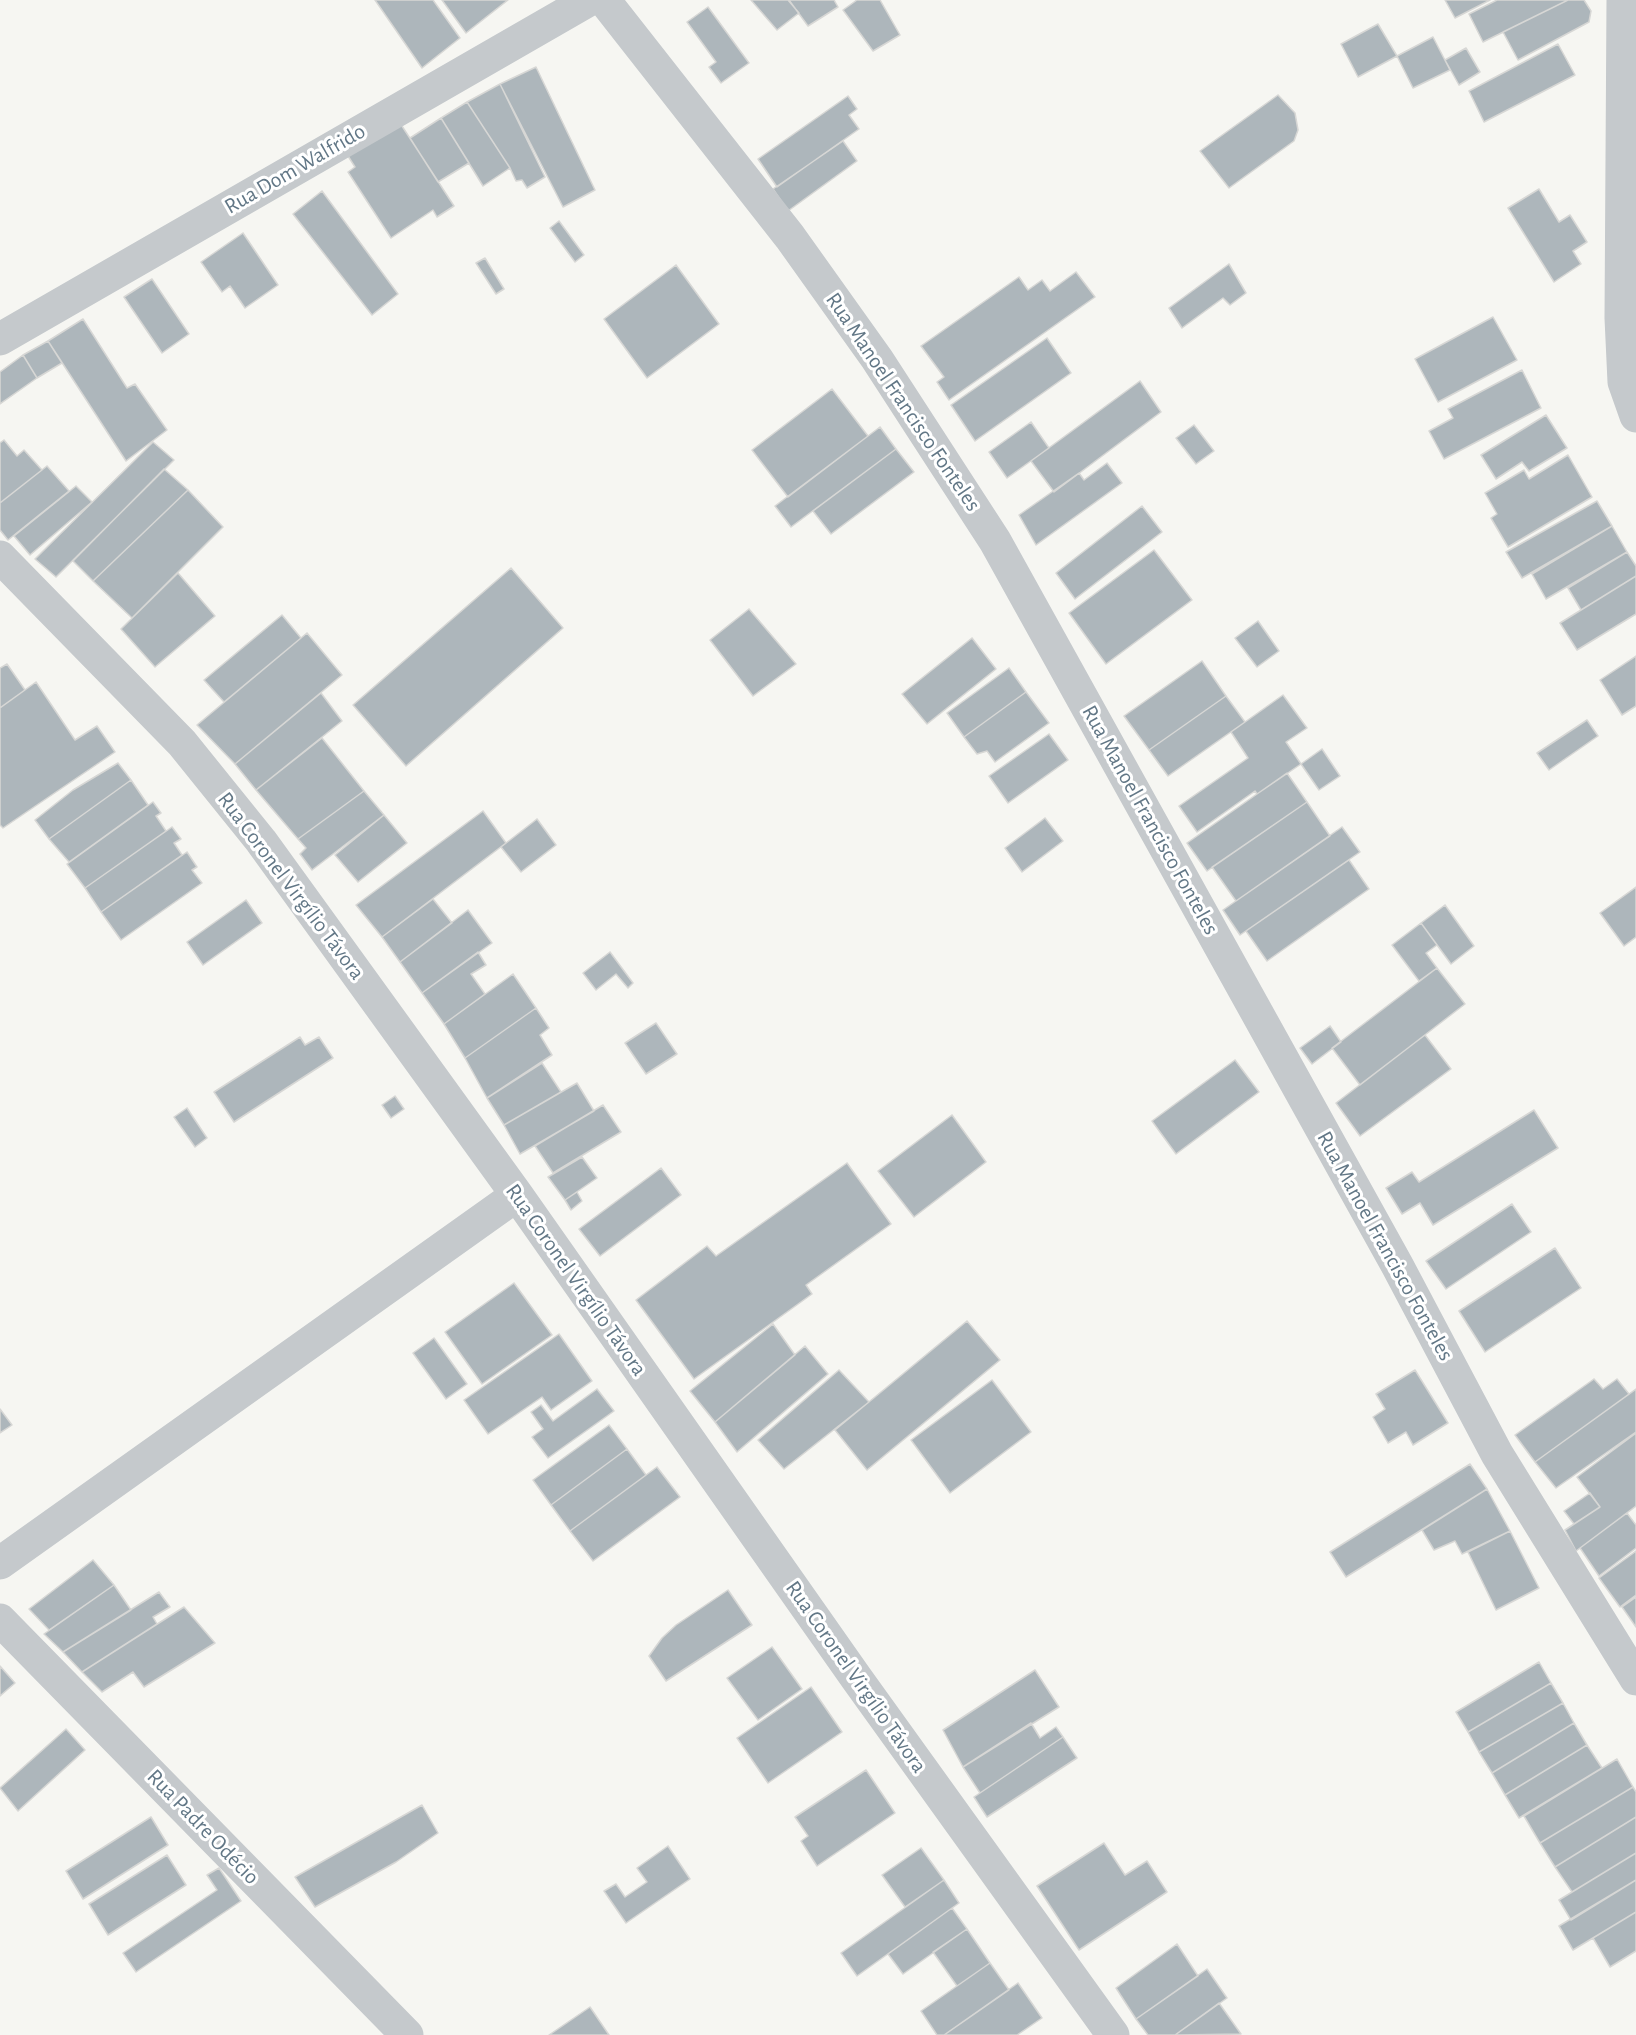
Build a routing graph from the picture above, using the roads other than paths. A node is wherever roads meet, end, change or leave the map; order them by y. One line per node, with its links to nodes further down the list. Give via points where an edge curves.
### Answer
1 (589, 0): 4 (street, Rua Dom Walfrido)
2 (604, 0): 10 (street, Rua Manoel Francisco Fonteles, via 803,256 877,359 995,541 1397,1264 1497,1454)
3 (1623, 0): 5 (street, via 1621,318 1624,382)
4 (0, 339)
5 (1636, 416)
6 (0, 557): 7 (street, Rua Coronel Virgílio Távora, via 189,752 261,841)
7 (517, 1195): 8 (street); 12 (street, Rua Coronel Virgílio Távora, via 856,1679)
8 (0, 1563)
9 (0, 1620): 11 (street, Rua Padre Odécio)
10 (1636, 1679)
11 (406, 2035)
12 (1113, 2035)

